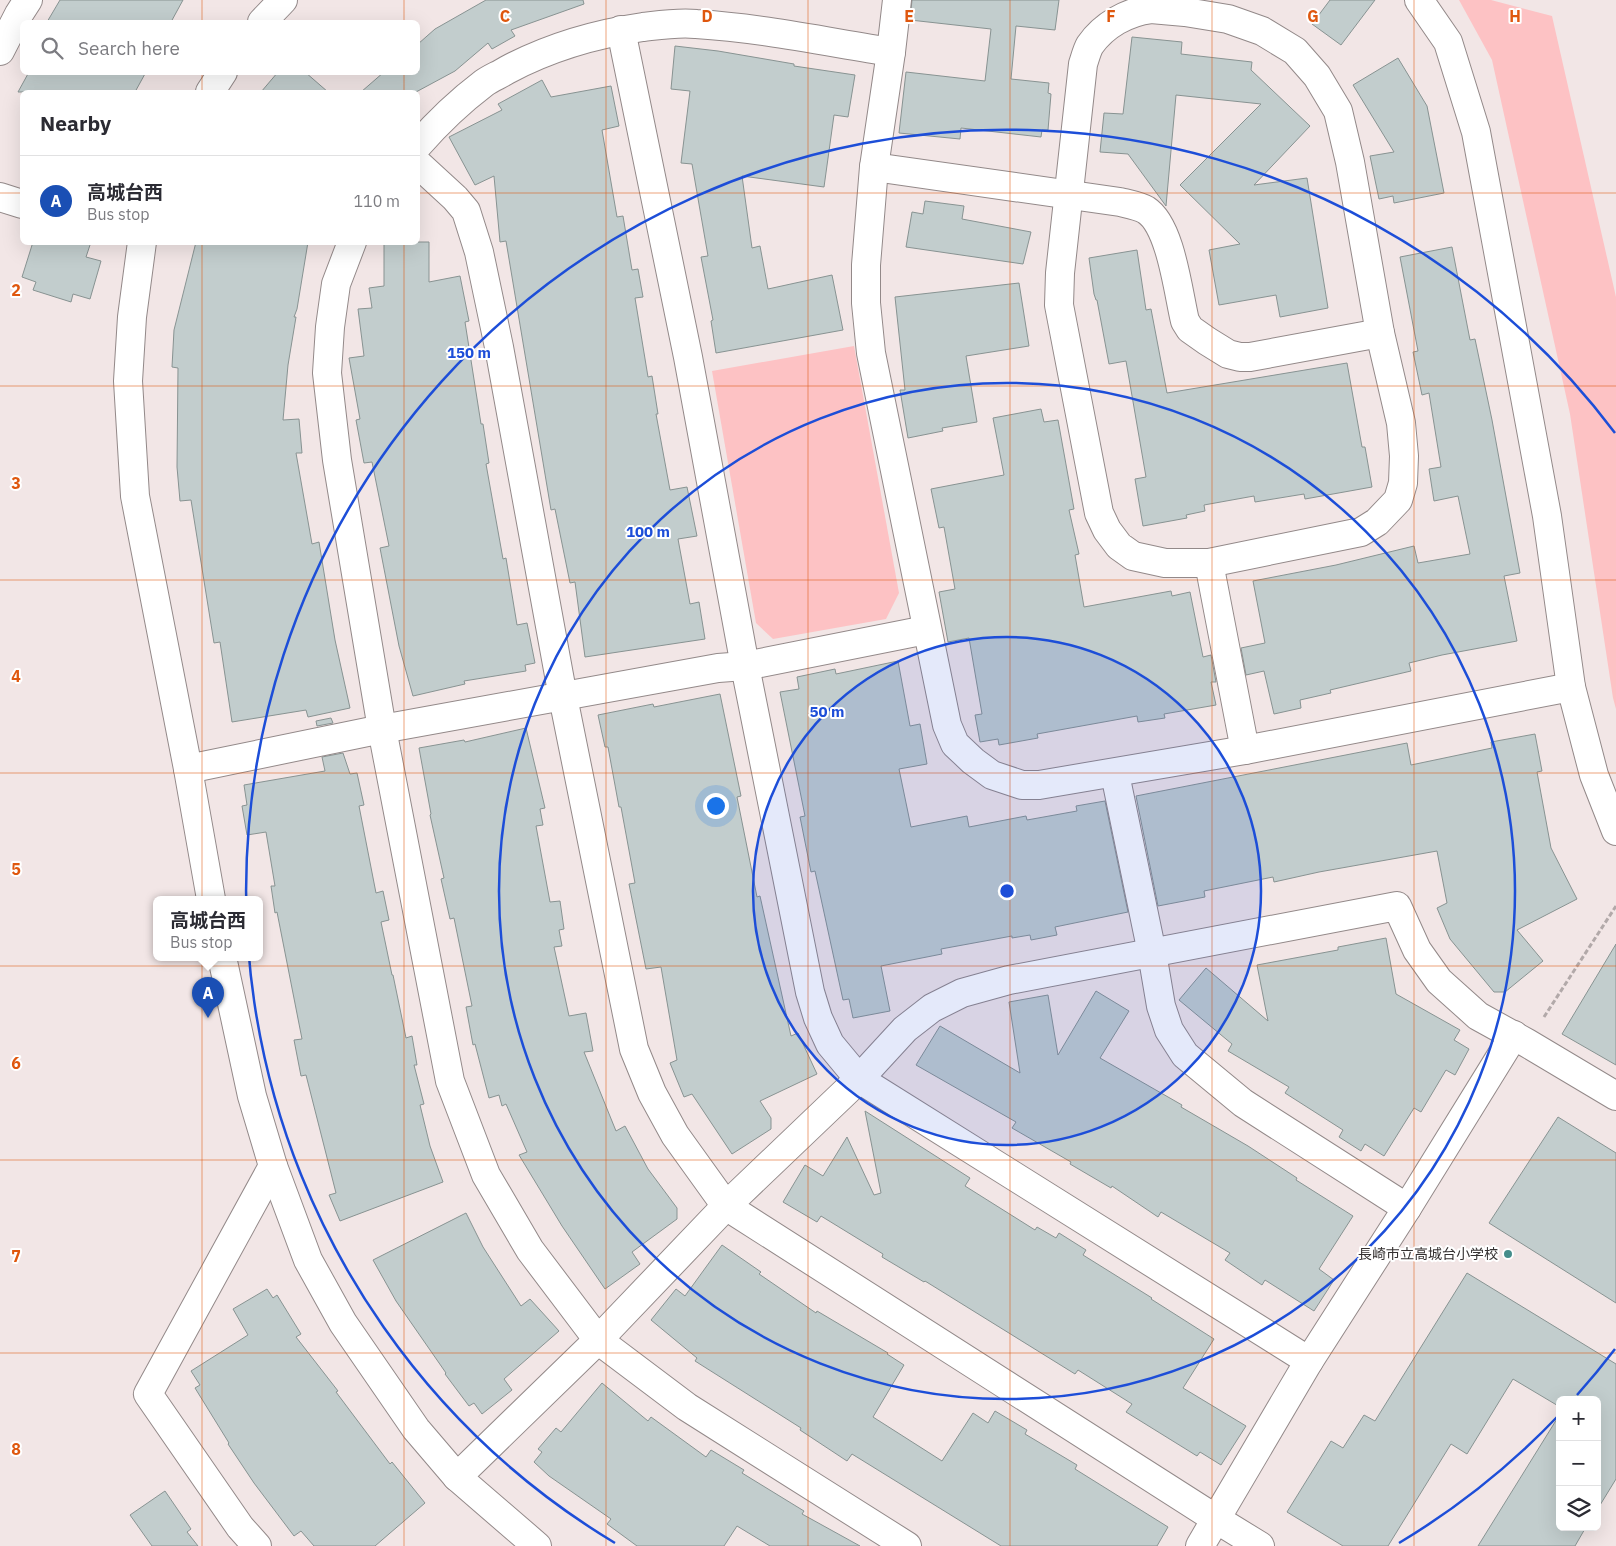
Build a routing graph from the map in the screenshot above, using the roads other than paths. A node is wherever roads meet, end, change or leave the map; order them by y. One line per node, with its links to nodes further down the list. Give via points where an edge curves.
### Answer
1 (28, 0): 7 (street)
2 (283, 0): 5 (street)
3 (897, 0): 8 (street)
4 (1419, 0): 23 (street, via 1448,42 1476,132 1547,516)
5 (264, 20)
6 (621, 30): 8 (street, via 694,23); 11 (street, via 557,46 485,82 445,115); 22 (street, via 688,357)
7 (0, 51)
8 (891, 52): 13 (street)
9 (221, 75): 10 (street)
10 (211, 90)
11 (420, 143)
12 (420, 166): 24 (street, via 466,211 480,252)
13 (874, 167): 14 (street); 21 (street, via 866,265 871,353)
14 (1070, 196): 19 (street, via 1120,202 1145,210 1156,219 1165,236 1185,321 1190,329 1228,354 1250,356); 19 (street, via 1083,64 1089,46 1102,32 1123,17 1151,9 1228,19 1262,31 1295,51 1317,76 1338,111); 20 (street, via 1059,305 1100,513 1107,530 1133,556 1165,563)
15 (0, 197): 16 (street)
16 (20, 203)
17 (142, 245): 27 (street, via 128,381 135,496)
18 (351, 245): 25 (street, via 336,284 327,373 337,460)
19 (1380, 333): 20 (street, via 1401,423 1403,483 1398,500 1377,522 1361,532)
20 (1209, 562): 26 (street)
21 (926, 630): 22 (street); 28 (street, via 947,725 955,744 972,761 992,775 1022,785)
22 (745, 666): 24 (street, via 718,668); 34 (street, via 810,992 830,1044)
23 (1571, 687): 26 (street); 29 (street, via 1594,775)
24 (563, 697): 25 (street); 37 (street, via 634,1049 675,1136)
25 (382, 729): 27 (street); 39 (street, via 450,1082 486,1175 530,1250)
26 (1246, 750): 28 (street)
27 (188, 769): 30 (street)
28 (1115, 774): 31 (street)
29 (1616, 831)
30 (210, 896)
31 (1152, 953): 33 (street, via 1397,906 1417,950 1440,981 1478,1016); 34 (street, via 962,992 904,1028); 38 (street, via 1161,1006 1169,1030 1185,1055 1243,1103)
32 (223, 961): 36 (street, via 252,1096)
33 (1520, 1039): 35 (street); 38 (street)
34 (859, 1079): 37 (street); 40 (street)
35 (1616, 1096)
36 (273, 1166): 41 (street, via 308,1260 342,1323 416,1429); 43 (street, via 148,1394 240,1527)
37 (726, 1206): 39 (street); 42 (street)
38 (1407, 1208): 40 (street)
39 (598, 1340): 41 (street); 45 (street, via 687,1407)
40 (1309, 1361): 42 (street)
41 (457, 1477): 44 (street)
42 (1216, 1519): 46 (street); 47 (street)
43 (257, 1546)
44 (537, 1546)
45 (907, 1546)
46 (1200, 1546)
47 (1260, 1546)

